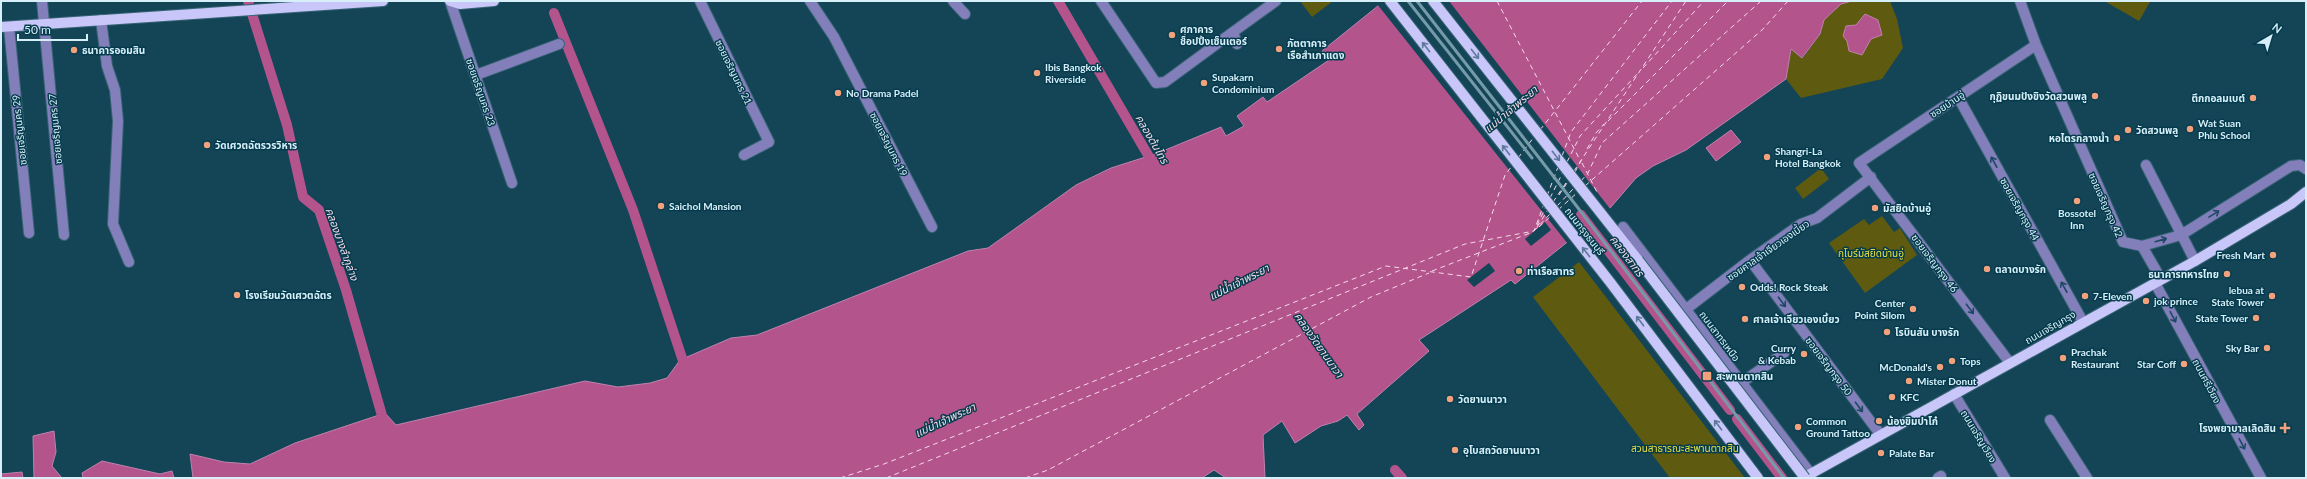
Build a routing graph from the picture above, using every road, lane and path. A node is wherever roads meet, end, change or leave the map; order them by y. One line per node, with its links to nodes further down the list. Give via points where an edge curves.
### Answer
1 (42, 1): 15 (street, ซอยเจริญนคร 27)
2 (383, 1): 14 (main road)
3 (450, 1): 4 (main road, via 460,4); 21 (street, ซอยเจริญนคร 23)
4 (494, 1)
5 (700, 1): 23 (street, ซอยเจริญนคร 21, via 769,142)
6 (810, 1): 32 (street, ซอยเจริญนคร 19, via 834,37)
7 (953, 1): 13 (street)
8 (1101, 1): 17 (street, via 1156,84 1165,82)
9 (1276, 1): 17 (street)
10 (1390, 1): 51 (main road, ถนนกรุงธนบุรี, one-way to 10, via 1610,282)
11 (1433, 1): 50 (main road, one-way to 50, bridge)
12 (2020, 1): 20 (street, ซอยเจริญกรุง 42)
13 (965, 14)
14 (101, 20): 15 (main road); 40 (street, via 107,66 115,90 118,121 113,224)
15 (46, 24): 16 (main road); 35 (street, ซอยเจริญนคร 27)
16 (5, 27): 34 (street, ซอยเจริญนคร 29)
17 (1233, 32): 19 (street)
18 (559, 44): 21 (street)
19 (1237, 44)
20 (2036, 45): 22 (street, ซอยบ้านอู่); 37 (street, ซอยเจริญกรุง 42, via 2121,239)
21 (476, 75): 28 (street, ซอยเจริญนคร 23)
22 (1958, 97): 24 (street, ซอยบ้านอู่); 43 (street, ซอยเจริญกรุง 44, one-way to 22)
23 (744, 155)
24 (1859, 164): 27 (street, ซอยเจริญกรุง 46)
25 (2146, 165): 36 (street)
26 (2306, 169): 36 (street, one-way to 26, via 2291,166 2300,165)
27 (1871, 177): 38 (street, ซอยศาลเจ้าเจียวเองเบี้ยว, via 1816,218 1801,224); 45 (street, ซอยเจริญกรุง 46, one-way to 45)
28 (512, 183)
29 (2306, 192): 31 (main road, ถนนเจริญกรุง)
30 (2306, 200): 31 (main road)
31 (2291, 204): 39 (main road, ถนนเจริญกรุง)
32 (932, 227)
33 (1623, 227): 42 (street, ถนนสาทรเหนือ)
34 (29, 233)
35 (64, 235)
36 (2181, 235): 37 (street, one-way to 36); 39 (street)
37 (2142, 246): 41 (street, ถนนศรีเวียง)
38 (1750, 260): 42 (street, ซอยศาลเจ้าเจียวเองเบี้ยว); 49 (street, ซอยเจริญกรุง 50, one-way to 49)
39 (2195, 261): 41 (main road, ถนนเจริญกรุง)
40 (128, 262)
41 (2158, 281): 43 (main road, ถนนเจริญกรุง); 54 (street, ถนนศรีเวียง, one-way to 54)
42 (1685, 310): 46 (street, ถนนสาทรเหนือ)
43 (2083, 322): 45 (main road, ถนนเจริญกรุง)
44 (1784, 353): 46 (street)
45 (2010, 363): 47 (main road, ถนนเจริญกรุง)
46 (1741, 383): 50 (street, ถนนสาทรเหนือ)
47 (1954, 394): 49 (main road, ถนนเจริญกรุง); 52 (street, ถนนเจริญเวียง)
48 (2050, 420): 53 (street)
49 (1880, 434): 50 (main road, ถนนเจริญกรุง)
50 (1808, 477)
51 (1758, 478)
52 (2005, 478)
53 (2087, 478)
54 (2261, 478)

